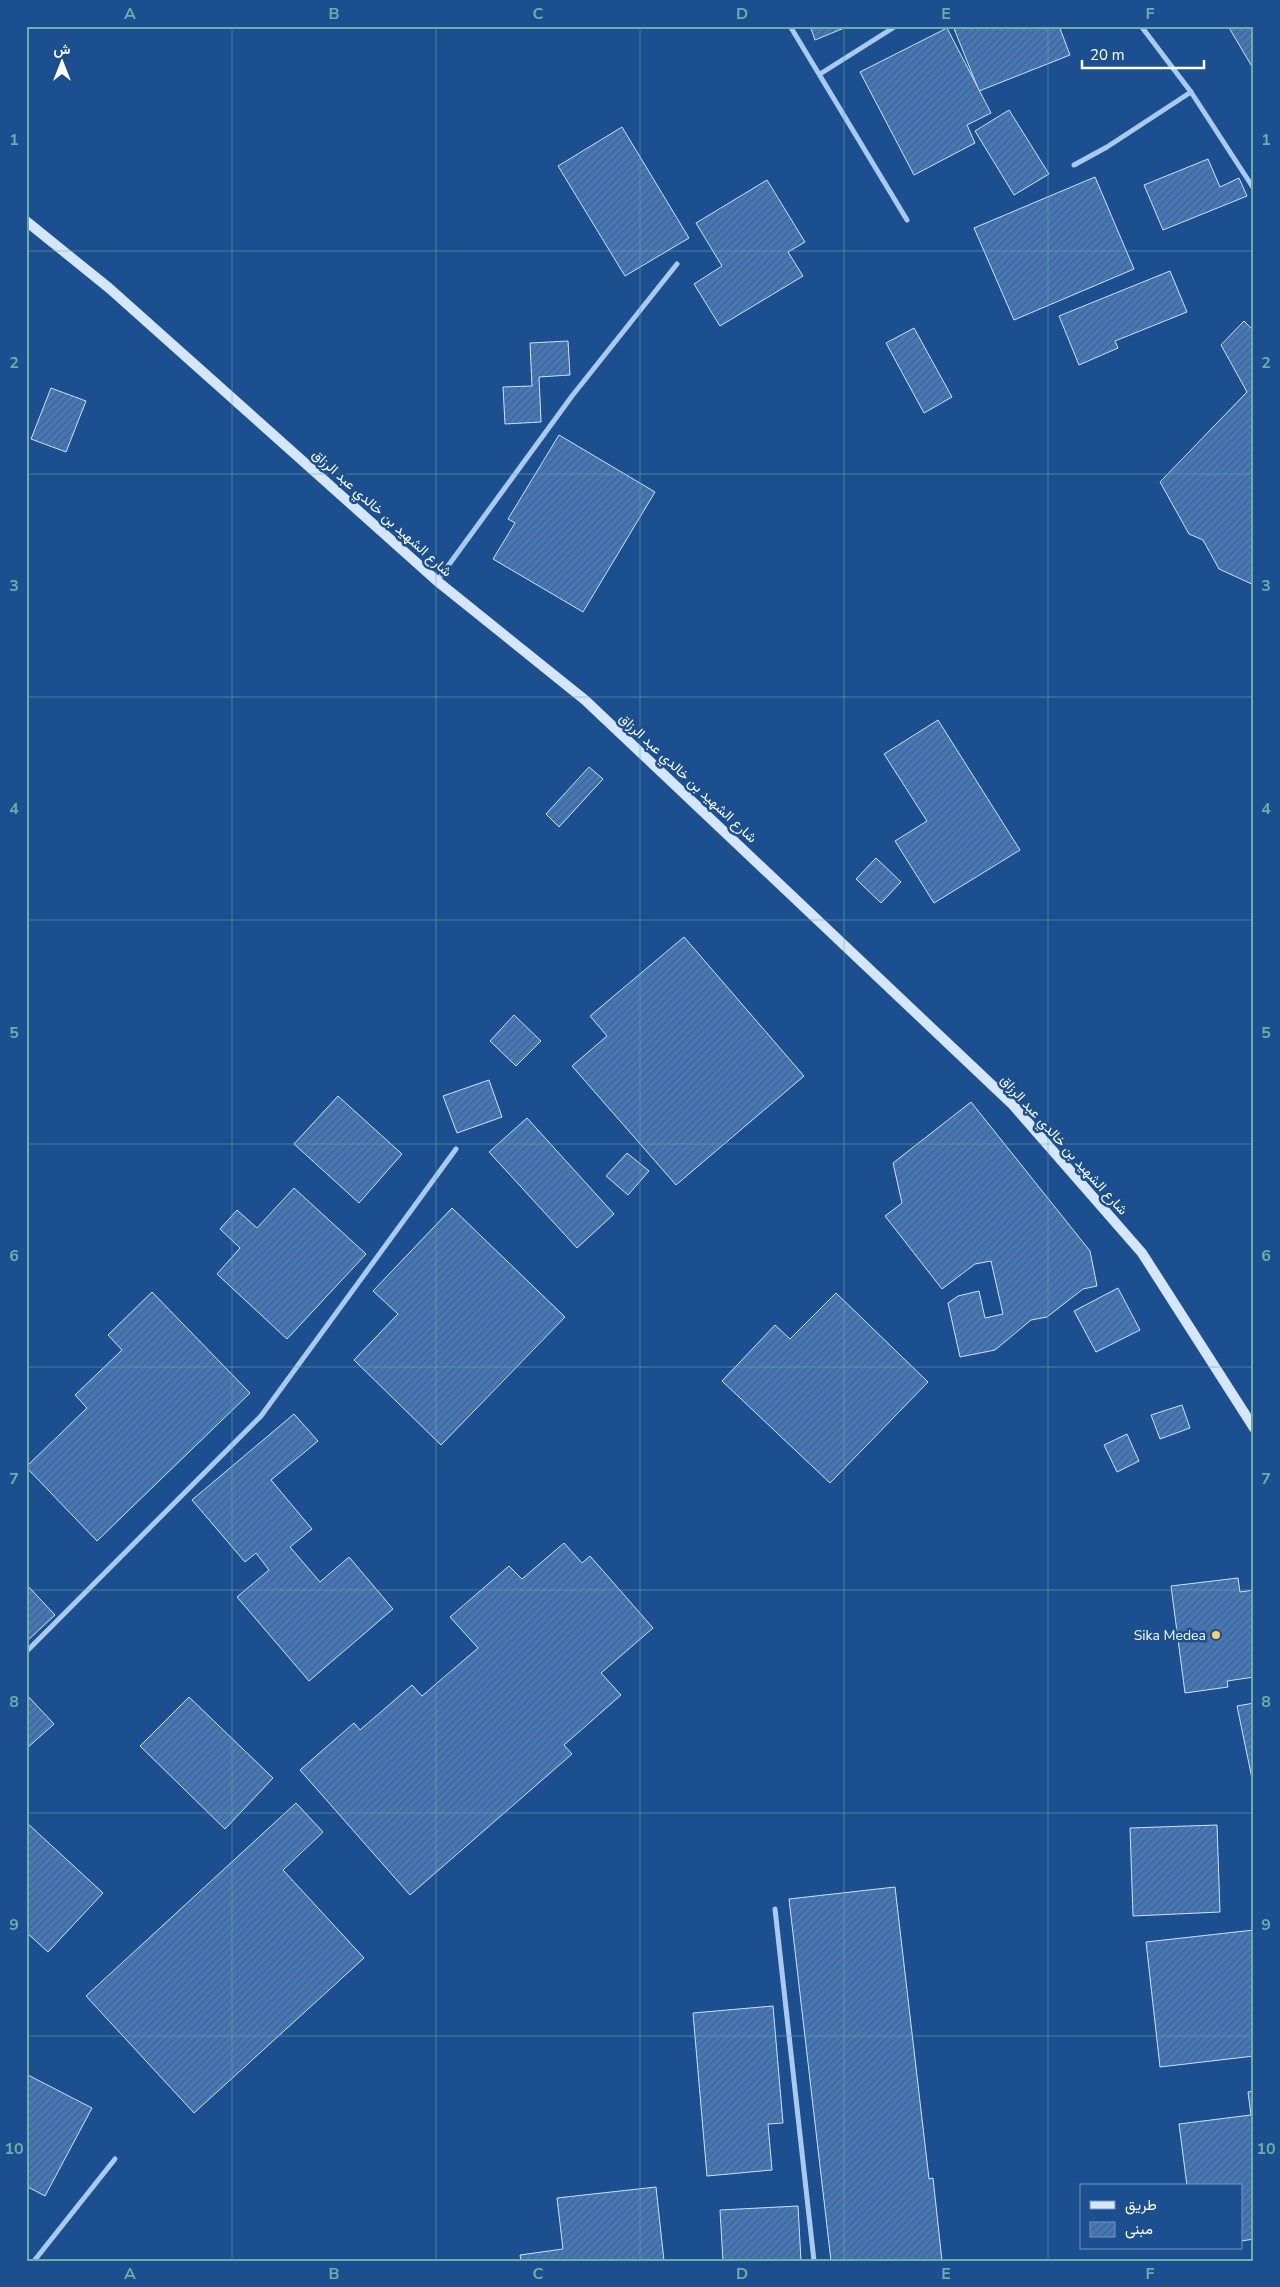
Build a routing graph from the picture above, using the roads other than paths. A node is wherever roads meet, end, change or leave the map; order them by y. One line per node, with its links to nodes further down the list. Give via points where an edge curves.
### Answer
1 (790, 26): 4 (street)
2 (896, 26): 4 (street)
3 (1140, 26): 5 (street)
4 (820, 74): 8 (street)
5 (1191, 92): 6 (street); 7 (street)
6 (1074, 166)
7 (1254, 189)
8 (907, 220)
9 (26, 221): 11 (main road, شارع الشهيد بن خالدي عبد الرزاق, via 109,288)
10 (677, 264): 11 (street, via 572,396)
11 (437, 581): 13 (main road, شارع الشهيد بن خالدي عبد الرزاق, via 585,700 1012,1104 1142,1253)
12 (456, 1148): 14 (street, via 261,1416)
13 (1254, 1428)
14 (26, 1652)
15 (774, 1909): 18 (street)
16 (115, 2160): 17 (street)
17 (34, 2261)
18 (814, 2261)

